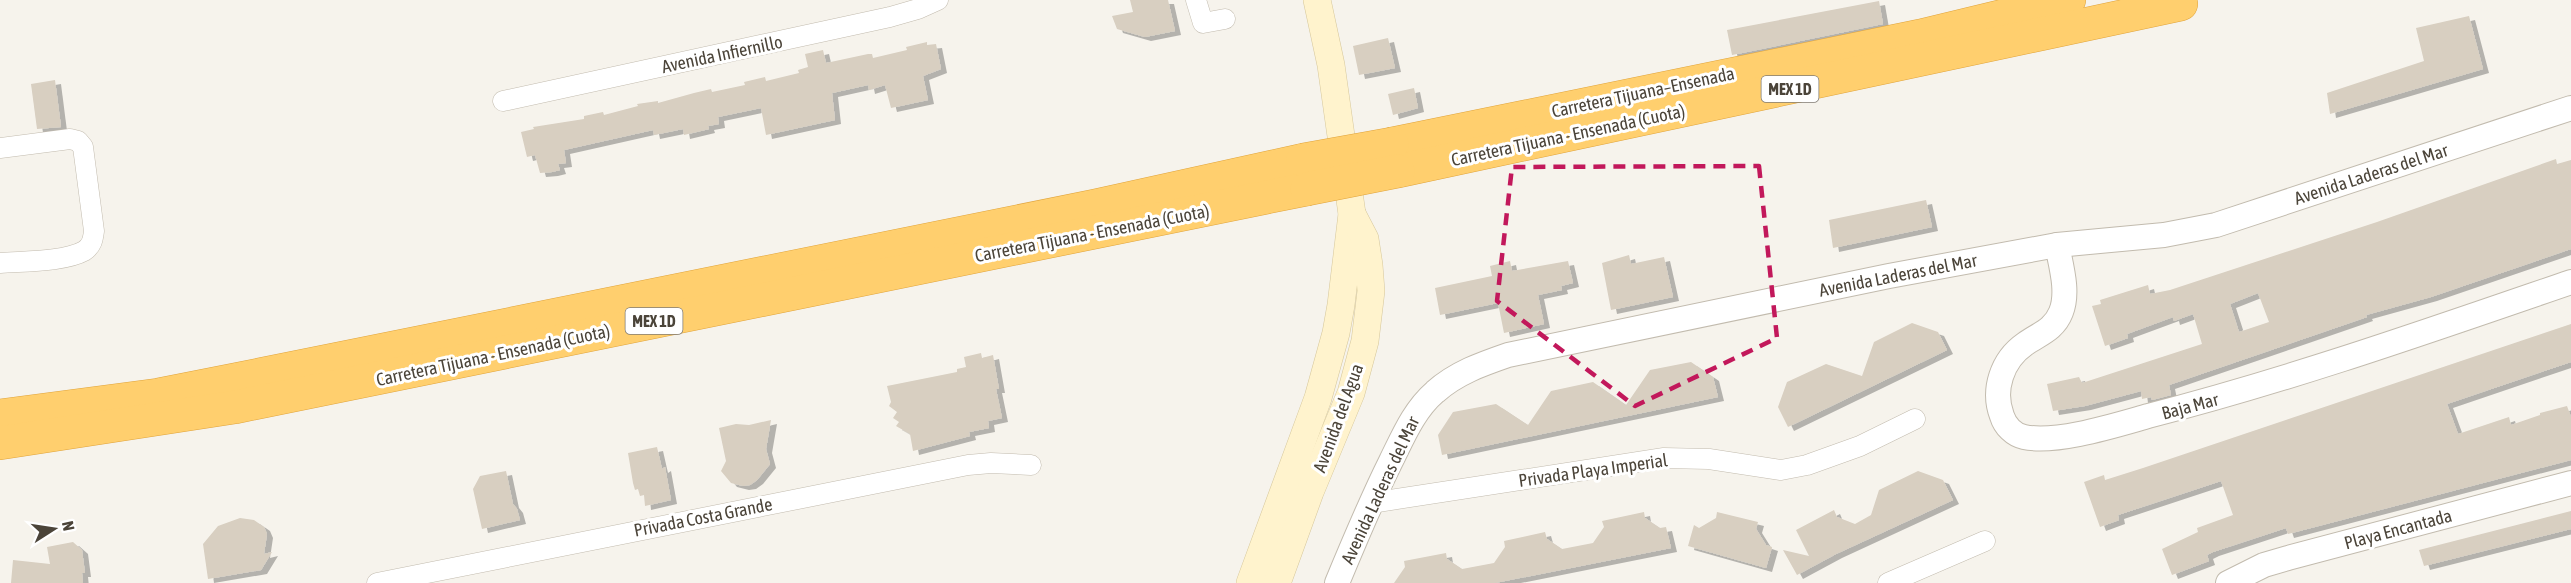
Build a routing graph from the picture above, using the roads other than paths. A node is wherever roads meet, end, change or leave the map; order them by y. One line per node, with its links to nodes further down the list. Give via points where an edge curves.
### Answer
1 (938, 0): 7 (street, Avenida Infiernillo, via 879,20)
2 (1196, 0): 6 (street, via 1203,23)
3 (1317, 0): 12 (main road, Avenida del Agua, via 1331,65)
4 (2069, 0): 10 (highway, Carretera Tijuana–Ensenada / MEX 1D)
5 (2181, 4): 10 (highway, Carretera Tijuana - Ensenada (Cuota) / MEX 1D, via 1844,78)
6 (1225, 18)
7 (503, 101)
8 (2571, 108): 13 (street, Avenida Laderas del Mar, via 2216,225 2164,236)
9 (0, 148): 14 (street, via 78,141 83,147 94,231 84,251)
10 (1395, 157): 11 (highway, Carretera Tijuana - Ensenada (Cuota) / MEX 1D, bridge)
11 (1305, 175): 16 (highway, Carretera Tijuana - Ensenada (Cuota) / MEX 1D, via 1095,206 158,395); 18 (highway, Carretera Tijuana - Ensenada (Cuota) / MEX 1D, via 235,407)
12 (1352, 214): 24 (main road, Avenida del Agua, via 1341,305 1329,362); 25 (main road, Avenida del Agua, via 1365,239 1369,265 1371,291 1365,341 1351,393)
13 (2057, 245): 15 (street, Baja Mar, via 2064,283 2062,311 2054,326 2012,357 1999,383 2002,417 2009,429 2023,437 2072,435 2228,396); 21 (street, Avenida Laderas del Mar, via 1508,355 1476,366 1434,392 1419,409)
14 (0, 263)
15 (2571, 282)
16 (0, 416)
17 (1915, 419): 21 (street, Privada Playa Imperial, via 1860,446 1781,470 1709,459 1664,458)
18 (0, 443)
19 (1031, 465): 23 (street, Privada Costa Grande, via 968,465)
20 (2571, 483): 28 (street, Playa Encantada, via 2288,558)
21 (1371, 503): 26 (street, Avenida Laderas del Mar)
22 (1985, 541): 27 (street)
23 (377, 583)
24 (1250, 583)
25 (1277, 583)
26 (1337, 583)
27 (1888, 583)
28 (2228, 583)

